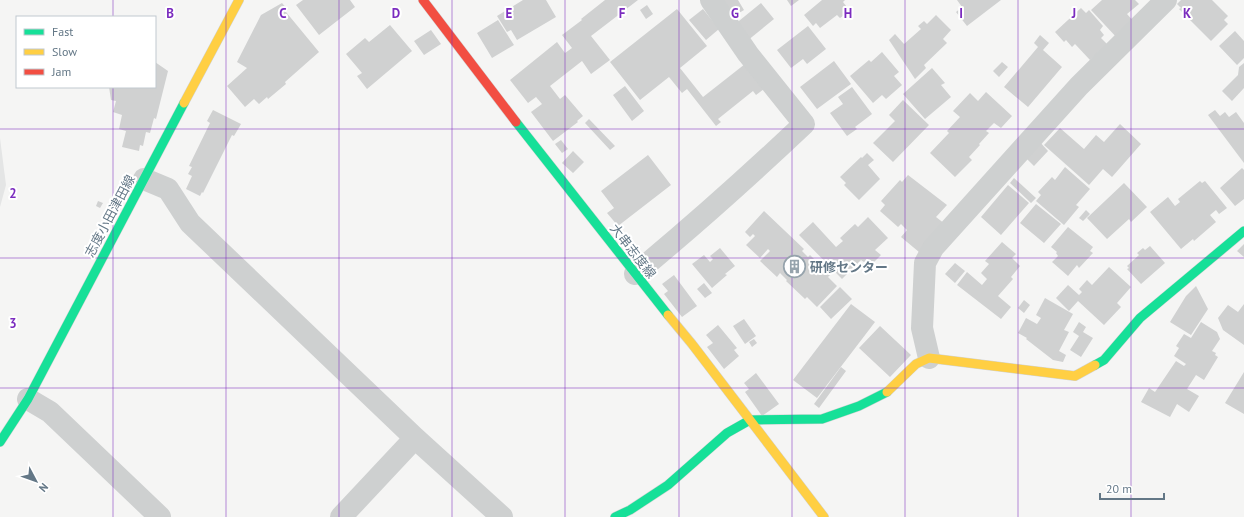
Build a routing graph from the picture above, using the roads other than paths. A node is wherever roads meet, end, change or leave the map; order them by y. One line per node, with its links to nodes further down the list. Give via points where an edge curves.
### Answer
1 (239, 0): 5 (main road, 志度小田津田線)
2 (424, 0): 7 (main road, 大串志度線, via 486,85)
3 (711, 0): 7 (street, via 748,54 804,124 743,181)
4 (1166, 0): 8 (street, via 1079,86 933,248 925,263 922,328)
5 (144, 179): 9 (main road, 志度小田津田線); 11 (street, via 168,189 190,223)
6 (1244, 231): 8 (main road, via 1140,318 1104,360 1075,376)
7 (635, 274): 10 (main road, 大串志度線)
8 (929, 358): 10 (main road, via 916,364 889,391 859,406 822,419)
9 (28, 399): 12 (main road, 志度小田津田線); 14 (street, via 50,412)
10 (750, 420): 13 (main road, 大串志度線); 17 (main road, via 727,433 668,485)
11 (415, 438): 15 (street); 16 (street)
12 (0, 442)
13 (817, 514)
14 (160, 517)
15 (341, 517)
16 (502, 517)
17 (615, 517)

